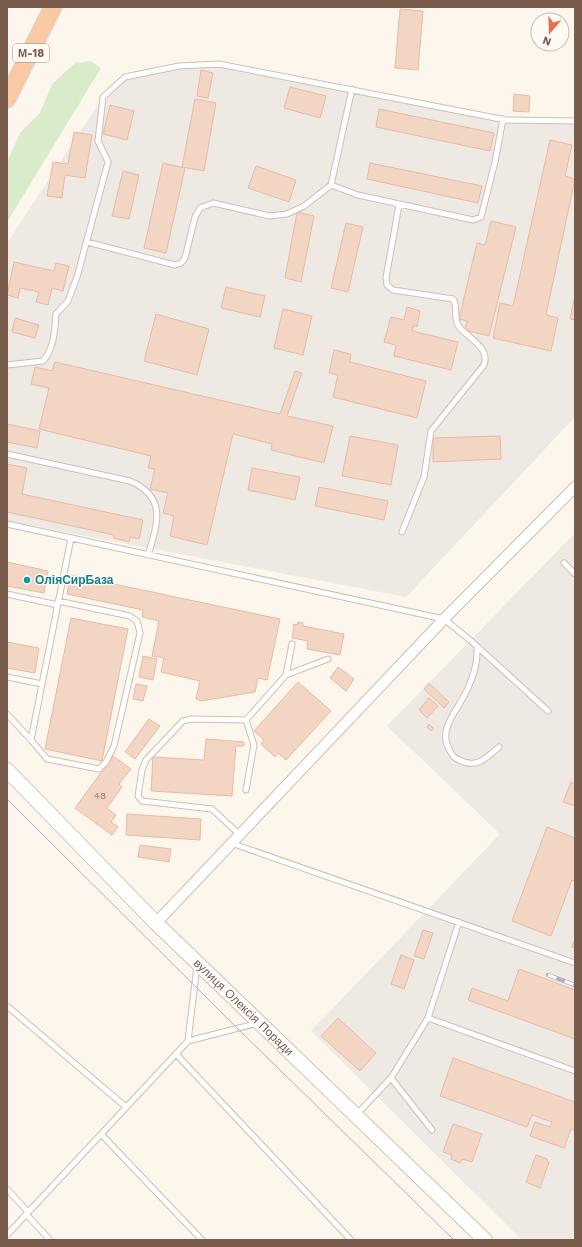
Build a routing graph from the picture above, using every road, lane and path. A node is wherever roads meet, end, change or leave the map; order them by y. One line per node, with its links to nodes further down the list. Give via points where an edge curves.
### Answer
1 (53, 7): 3 (highway, М-18)
2 (352, 89): 4 (lane); 6 (lane); 8 (lane, via 219,64 179,66 125,77 103,97 98,141 108,162)
3 (7, 99)
4 (503, 119): 5 (lane); 7 (lane, via 496,162 481,217 473,220)
5 (575, 121)
6 (331, 185): 7 (lane); 8 (lane, via 304,206 287,214 270,216 213,203 200,208 195,217 185,258 175,265)
7 (399, 205): 13 (lane, via 386,278 387,285 393,290 453,299 456,304 455,319 458,327 484,351 487,358 431,431 424,476)
8 (87, 242): 9 (lane, via 68,301 56,314 56,326 49,354 43,361 15,362)
9 (7, 365)
10 (7, 454): 15 (lane, via 130,481 142,486 152,497 157,509 158,523)
11 (574, 490): 20 (street)
12 (7, 524): 14 (lane)
13 (402, 532)
14 (71, 538): 15 (lane); 19 (lane)
15 (148, 555): 20 (lane)
16 (564, 563): 17 (lane)
17 (575, 574)
18 (7, 594): 19 (lane)
19 (58, 603): 26 (lane); 30 (lane, via 130,616 137,622 140,633 114,746 106,762 99,769 47,759)
20 (444, 619): 22 (lane); 34 (street)
21 (292, 644): 24 (lane)
22 (477, 646): 27 (lane); 31 (lane, via 478,661 468,688 446,725 444,742 453,757 467,764 481,762)
23 (328, 659): 24 (lane)
24 (286, 675): 29 (lane)
25 (7, 677): 26 (lane)
26 (42, 684): 30 (lane)
27 (548, 711)
28 (7, 714): 30 (lane)
29 (246, 720): 33 (lane, via 254,745); 34 (lane, via 183,721 146,760 138,796 147,802 212,809)
30 (31, 740)
31 (499, 747)
32 (7, 770): 37 (main road, вулиця Олексія Поради)
33 (246, 790)
34 (239, 834): 35 (street)
35 (231, 843): 36 (lane); 37 (street)
36 (459, 922): 39 (lane); 41 (lane)
37 (156, 923): 38 (main road, вулиця Олексія Поради)
38 (198, 962): 42 (main road, вулиця Олексія Поради); 43 (lane)
39 (575, 963)
40 (7, 1006): 47 (lane)
41 (428, 1018): 45 (lane); 46 (lane)
42 (259, 1023): 43 (lane); 48 (main road, вулиця Олексія Поради)
43 (188, 1041): 44 (lane)
44 (176, 1054): 47 (lane); 56 (lane)
45 (575, 1071)
46 (391, 1078): 48 (lane); 49 (lane)
47 (126, 1107): 50 (lane)
48 (357, 1115): 57 (main road, вулиця Олексія Поради)
49 (432, 1130)
50 (101, 1134): 52 (lane); 55 (lane)
51 (7, 1188): 52 (lane)
52 (27, 1213): 53 (lane); 54 (lane)
53 (7, 1236)
54 (50, 1240)
55 (202, 1240)
56 (351, 1240)
57 (485, 1240)

